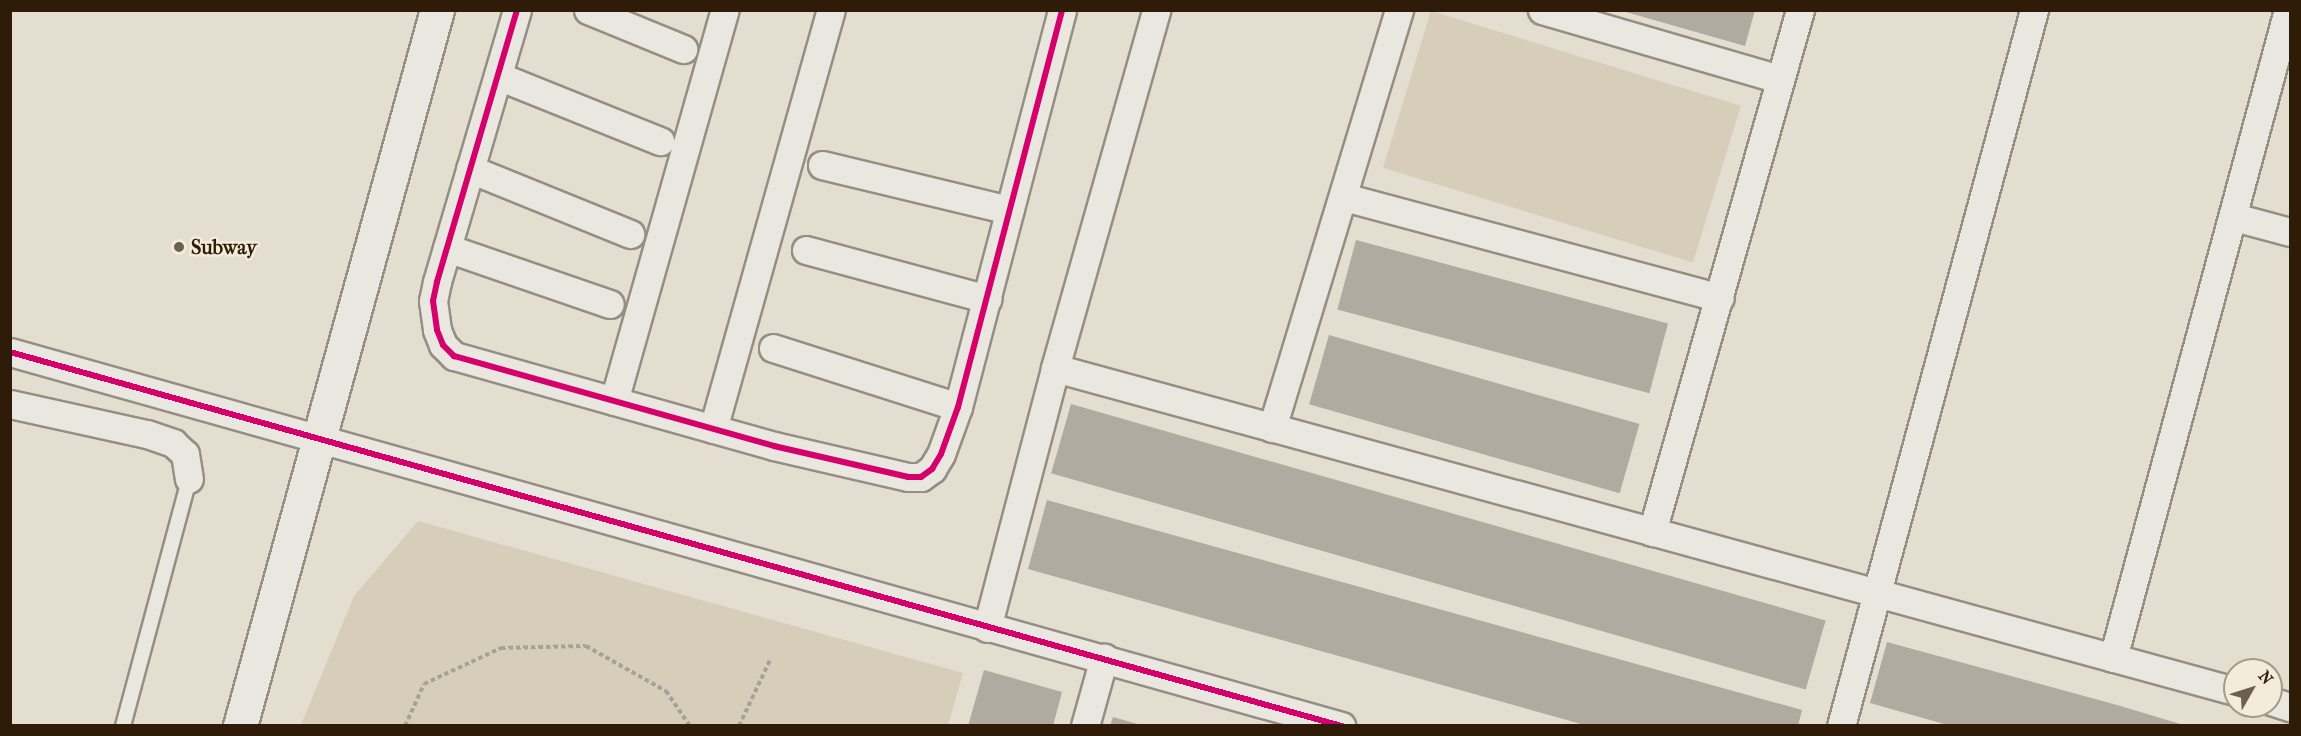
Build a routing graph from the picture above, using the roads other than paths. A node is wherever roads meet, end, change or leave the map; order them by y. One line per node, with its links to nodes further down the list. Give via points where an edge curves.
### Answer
1 (436, 10): 37 (street)
2 (517, 10): 14 (street)
3 (588, 10): 13 (street)
4 (726, 10): 32 (street)
5 (831, 10): 36 (street)
6 (1062, 10): 20 (street)
7 (1156, 10): 31 (street)
8 (1399, 10): 19 (street)
9 (1542, 10): 15 (street)
10 (1800, 10): 15 (street)
11 (2034, 10): 40 (street)
12 (2288, 10): 21 (street)
13 (683, 49)
14 (498, 76): 16 (street); 18 (street)
15 (1780, 79): 27 (street)
16 (660, 141)
17 (822, 165): 20 (street)
18 (470, 169): 23 (street); 24 (street)
19 (1344, 197): 27 (street); 35 (street)
20 (1010, 210): 26 (street)
21 (2234, 217): 22 (street); 43 (street)
22 (2290, 232)
23 (630, 234)
24 (447, 248): 28 (street); 32 (street, via 433,301 437,330 443,345 454,356)
25 (806, 250): 26 (street)
26 (987, 298): 34 (street)
27 (1720, 298): 39 (street)
28 (610, 304)
29 (773, 348): 34 (street)
30 (10, 352): 37 (street)
31 (1055, 368): 35 (street); 41 (street)
32 (614, 401): 36 (street)
33 (10, 404): 38 (street, via 173,443 185,453)
34 (958, 407): 36 (street, via 941,454 932,469 921,477)
35 (1272, 428): 39 (street)
36 (713, 429)
37 (321, 440): 41 (street); 46 (street)
38 (189, 479): 45 (lane)
39 (1652, 532): 40 (street)
40 (1875, 593): 43 (street); 49 (street)
41 (987, 628): 42 (street)
42 (1104, 658): 47 (street); 48 (street)
43 (2113, 658): 44 (street)
44 (2223, 689)
45 (123, 726)
46 (240, 726)
47 (1085, 726)
48 (1341, 726)
49 (1841, 726)

